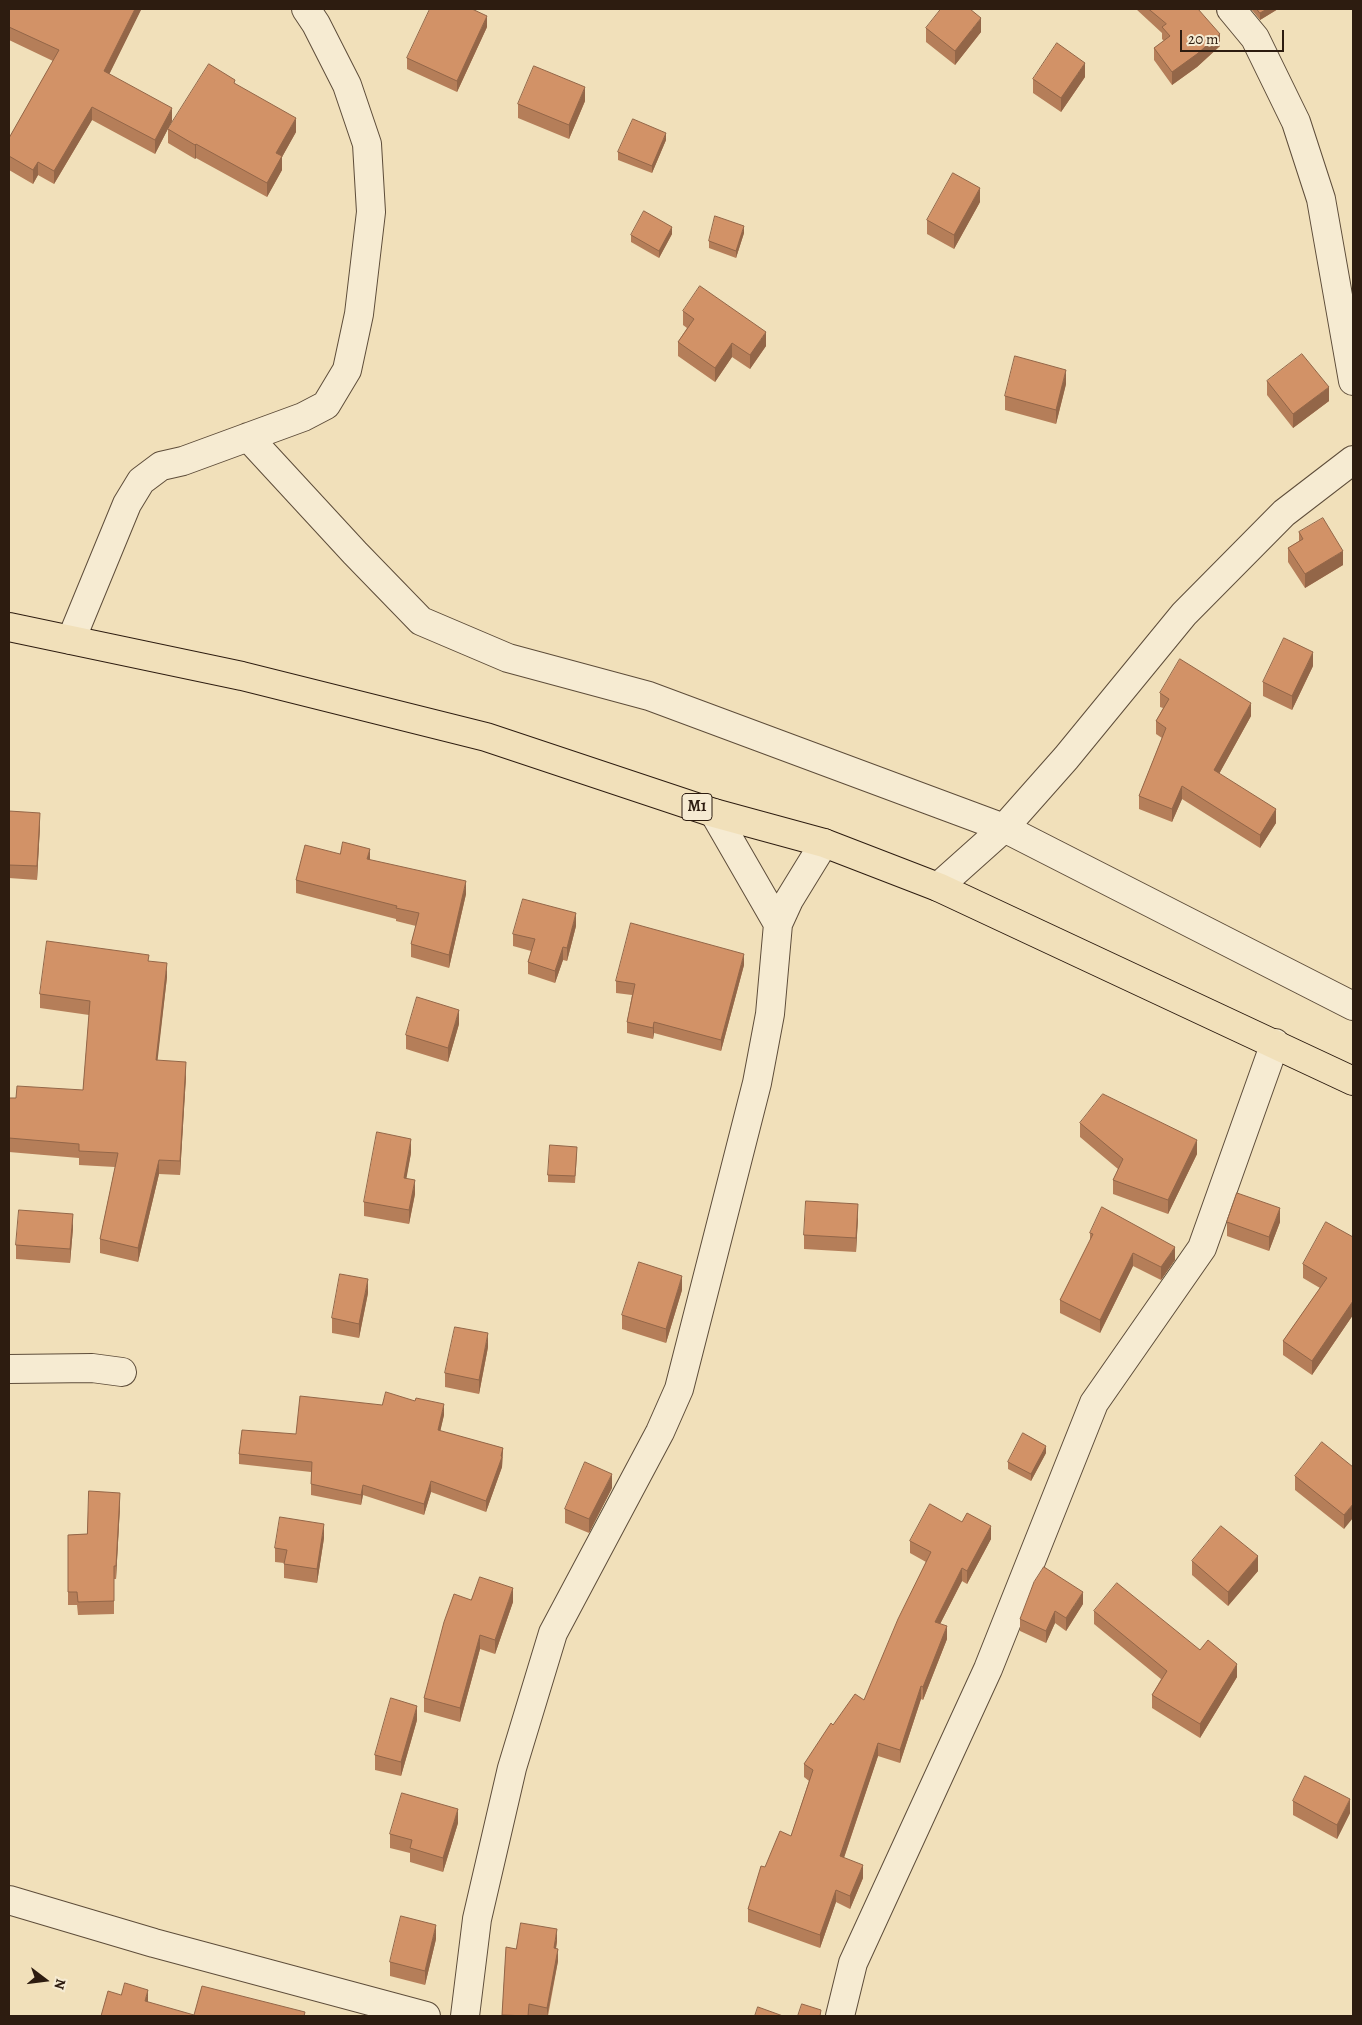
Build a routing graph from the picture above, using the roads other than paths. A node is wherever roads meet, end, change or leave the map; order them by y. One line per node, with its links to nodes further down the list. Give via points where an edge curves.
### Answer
1 (306, 9): 4 (street, via 347,85 367,144 371,212 359,314 347,370 326,405)
2 (1230, 9): 3 (street, via 1255,38 1299,130 1321,199)
3 (1353, 381)
4 (248, 437): 7 (street, via 162,466 141,481 127,504); 9 (street, via 421,620 508,658 649,696)
5 (1353, 460): 9 (street, via 1284,513 1184,614)
6 (9, 627): 7 (highway, M1)
7 (71, 640): 8 (highway, M1, via 242,676 486,738)
8 (714, 813): 10 (highway, M1); 12 (street)
9 (1004, 828): 11 (street); 13 (street)
10 (824, 844): 11 (highway, M1); 12 (street)
11 (938, 887): 14 (highway, M1)
12 (778, 924): 20 (street, via 770,1014 756,1083 679,1390 553,1633 512,1768 479,1910)
13 (1353, 1006)
14 (1275, 1043): 15 (highway, M1); 21 (street, via 1202,1248 1094,1403 988,1669 853,1963)
15 (1353, 1081)
16 (9, 1370): 17 (street, via 92,1368)
17 (122, 1372)
18 (9, 1900): 19 (street, via 154,1943)
19 (426, 2016)
20 (465, 2016)
21 (840, 2016)

